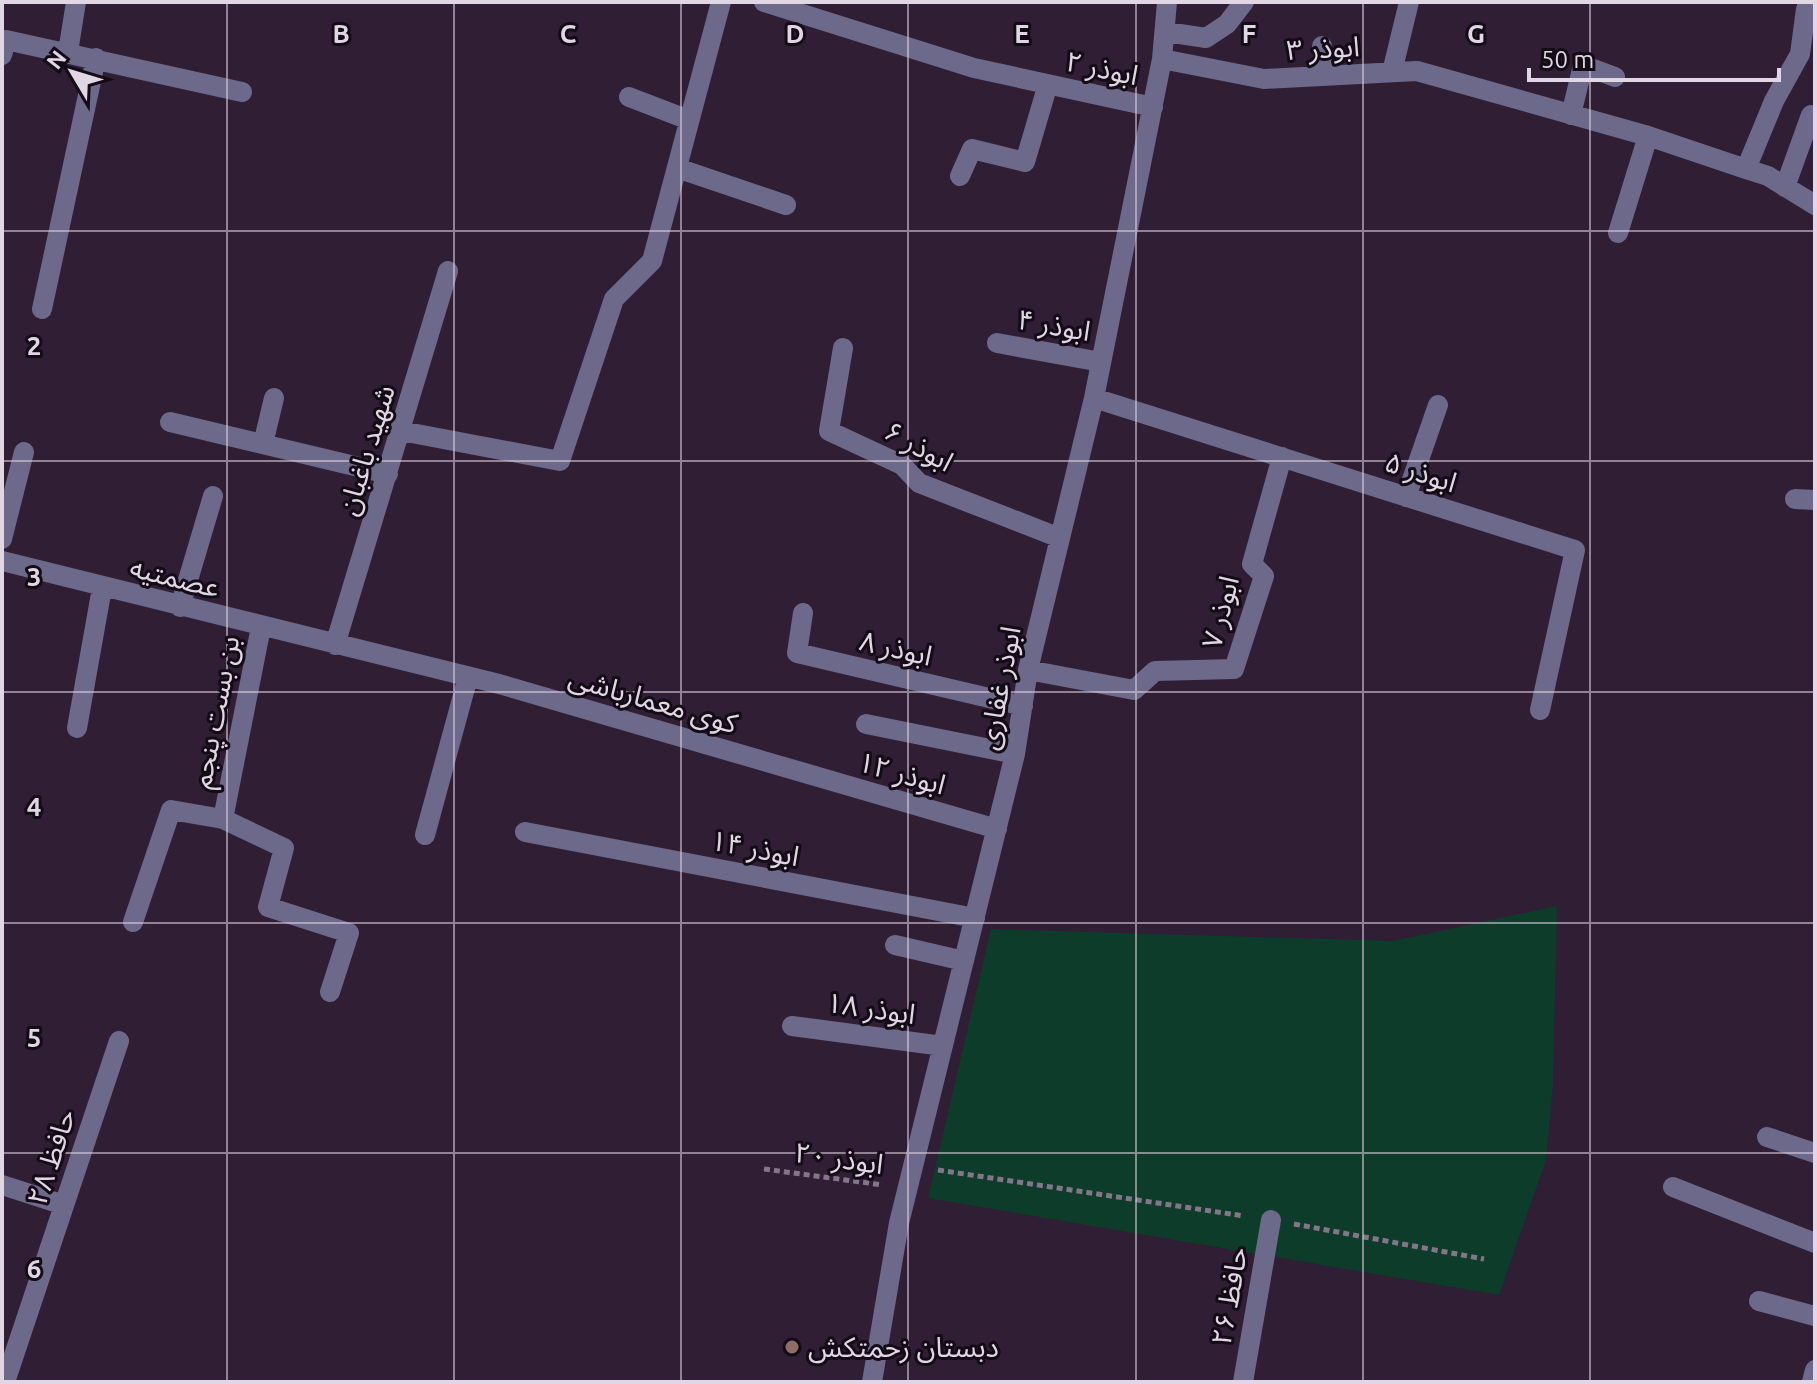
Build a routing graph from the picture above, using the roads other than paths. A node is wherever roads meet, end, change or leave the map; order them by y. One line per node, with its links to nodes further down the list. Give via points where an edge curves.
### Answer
1 (76, 2): 12 (street)
2 (721, 2): 25 (street)
3 (764, 2): 8 (street, ابوذر ۲)
4 (1167, 2): 10 (street, ابوذر غفاری)
5 (1173, 2): 10 (street)
6 (1244, 2): 10 (street, via 1227,24 1206,38)
7 (1409, 2): 16 (street)
8 (793, 6): 19 (street, ابوذر ۲, via 974,68)
9 (1806, 9): 28 (street, via 1800,54)
10 (1167, 32): 15 (street, ابوذر غفاری)
11 (1322, 46): 17 (street)
12 (68, 52): 13 (street, via 6,40); 14 (street)
13 (2, 55)
14 (96, 58): 20 (street); 35 (street)
15 (1162, 59): 17 (street, ابوذر ۳, via 1264,79); 22 (street, ابوذر غفاری)
16 (1392, 72): 17 (street, ابوذر ۳); 23 (street, ابوذر ۳, via 1417,71)
17 (1322, 76)
18 (1615, 77): 23 (street, via 1583,65)
19 (1048, 84): 22 (street, ابوذر ۲); 29 (street, via 1025,162 972,149)
20 (242, 92)
21 (629, 97): 25 (street)
22 (1153, 107): 38 (street, ابوذر غفاری)
23 (1571, 115): 26 (street, ابوذر ۳)
24 (1811, 115): 30 (street)
25 (689, 120): 27 (street)
26 (1648, 136): 28 (street, ابوذر ۳); 33 (street)
27 (677, 168): 31 (street); 43 (street, via 652,261 614,299 560,461)
28 (1746, 169): 30 (street, ابوذر ۳)
29 (960, 176)
30 (1785, 187): 32 (street, ابوذر ۳)
31 (786, 205)
32 (1815, 205)
33 (1618, 233)
34 (448, 271): 43 (street, شهید باغبان)
35 (42, 309)
36 (997, 343): 38 (street, ابوذر ۴)
37 (843, 348): 50 (street, ابوذر ۶, via 829,431 902,465 919,483)
38 (1101, 362): 40 (street, ابوذر غفاری)
39 (274, 398): 44 (street)
40 (1094, 398): 46 (street, ابوذر ۵); 50 (street, ابوذر غفاری)
41 (1438, 405): 49 (street)
42 (170, 422): 44 (street)
43 (401, 431): 47 (street, شهید باغبان)
44 (263, 444): 47 (street)
45 (24, 452): 51 (street)
46 (1282, 457): 49 (street, ابوذر ۵); 58 (street, ابوذر ۷, via 1252,564 1264,576 1234,669 1155,671 1134,690)
47 (388, 474): 57 (street, شهید باغبان)
48 (213, 496): 54 (street)
49 (1406, 497): 61 (street, ابوذر ۵, via 1575,550)
50 (1060, 538): 58 (street, ابوذر غفاری)
51 (2, 539)
52 (2, 561): 53 (street, عصمتیه)
53 (102, 588): 54 (street, عصمتیه); 63 (street)
54 (180, 607): 56 (street, عصمتیه)
55 (803, 613): 60 (street, ابوذر ۸, via 797,653)
56 (261, 627): 57 (street, عصمتیه); 66 (street, بن بست پنجم)
57 (335, 645): 59 (street, عصمتیه)
58 (1028, 670): 60 (street, ابوذر غفاری)
59 (468, 677): 65 (street, کوی معمارباشی); 69 (street)
60 (1023, 706): 64 (street, ابوذر غفاری)
61 (1540, 710)
62 (866, 724): 64 (street)
63 (77, 728)
64 (1015, 754): 67 (street, ابوذر غفاری)
65 (792, 770): 67 (street, ابوذر ۱۲)
66 (223, 819): 71 (street, via 171,810); 74 (street, بن بست پنجم, via 284,848 268,907 349,933)
67 (997, 829): 70 (street, ابوذر غفاری)
68 (525, 832): 70 (street, ابوذر ۱۴)
69 (425, 835)
70 (975, 918): 73 (street, ابوذر غفاری)
71 (133, 922)
72 (895, 945): 73 (street)
73 (964, 961): 77 (street, ابوذر غفاری)
74 (330, 992)
75 (792, 1026): 77 (street, ابوذر ۱۸)
76 (119, 1041): 82 (street, حافظ ۲۸)
77 (943, 1046): 89 (street, ابوذر غفاری, via 908,1188)
78 (1767, 1137): 79 (street)
79 (1815, 1153)
80 (2, 1185): 82 (street)
81 (1673, 1187): 84 (street)
82 (64, 1205): 88 (street, حافظ ۲۸)
83 (1271, 1220): 90 (street, حافظ ۲۶)
84 (1815, 1243)
85 (1759, 1301): 86 (street)
86 (1815, 1316)
87 (1815, 1370): 91 (street)
88 (5, 1382)
89 (872, 1382)
90 (1243, 1382)
91 (1812, 1382)

